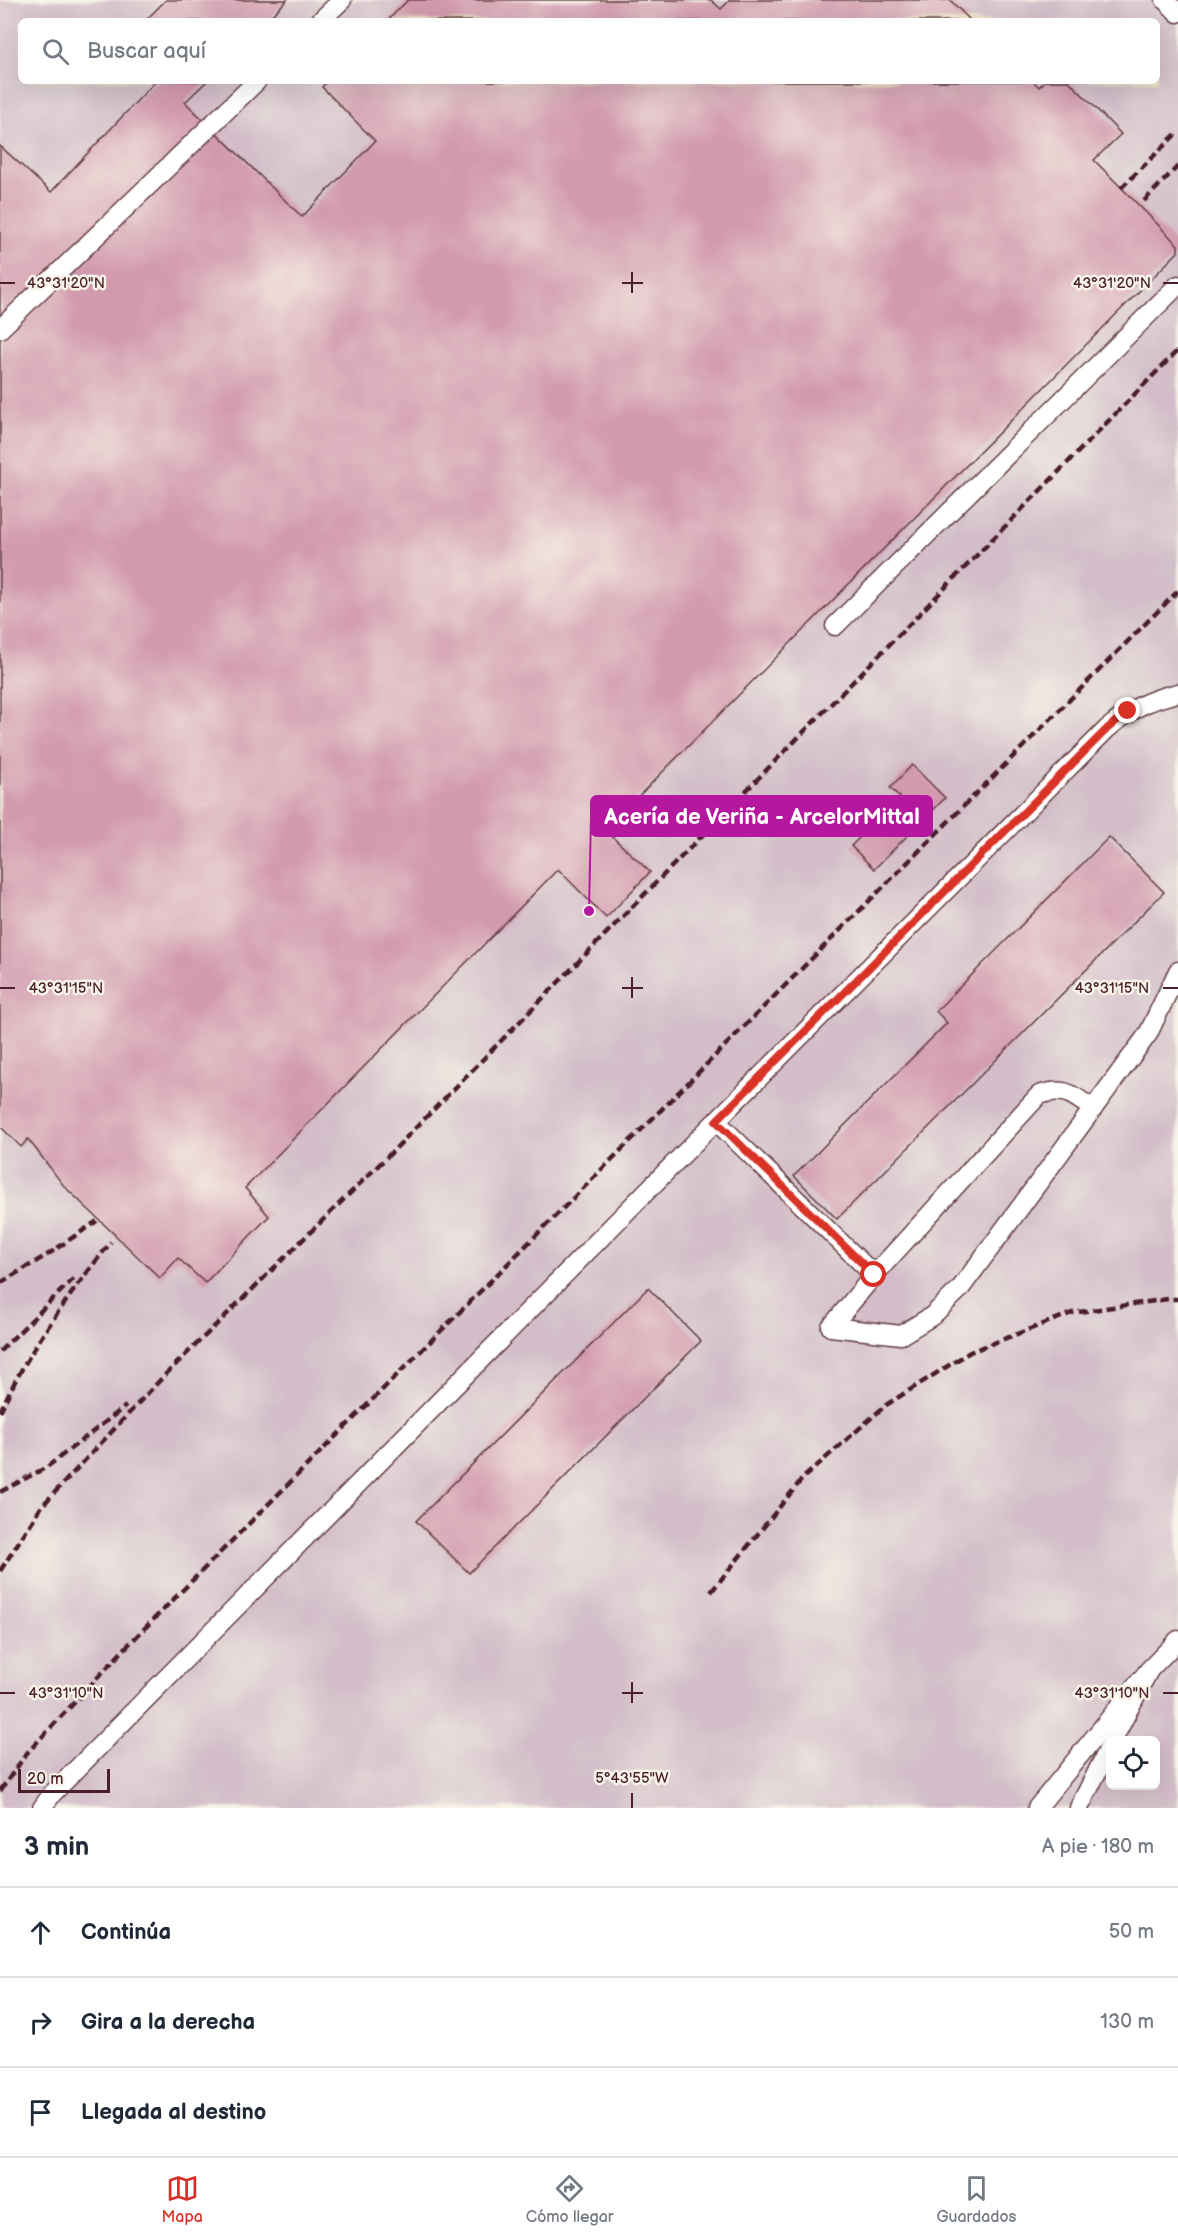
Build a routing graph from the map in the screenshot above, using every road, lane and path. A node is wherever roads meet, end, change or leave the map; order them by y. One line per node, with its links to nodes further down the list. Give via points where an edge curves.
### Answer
1 (342, 0): 4 (lane)
2 (1165, 0): 3 (lane)
3 (1178, 13)
4 (323, 18)
5 (254, 84): 7 (lane)
6 (1178, 285): 8 (lane)
7 (0, 329)
8 (836, 626)
9 (1178, 693): 12 (lane, via 1128,711 1107,729)
10 (1178, 971): 11 (lane, via 1148,1034)
11 (1093, 1109): 13 (lane, via 1069,1093 1054,1090 1039,1095); 13 (lane, via 960,1290 932,1316 901,1335 831,1327)
12 (716, 1121): 13 (lane); 18 (lane)
13 (874, 1275)
14 (1178, 1641): 15 (lane)
15 (1149, 1670): 16 (lane); 19 (lane)
16 (1115, 1736)
17 (1106, 1754): 20 (lane)
18 (42, 1808)
19 (1037, 1808)
20 (1079, 1808)

